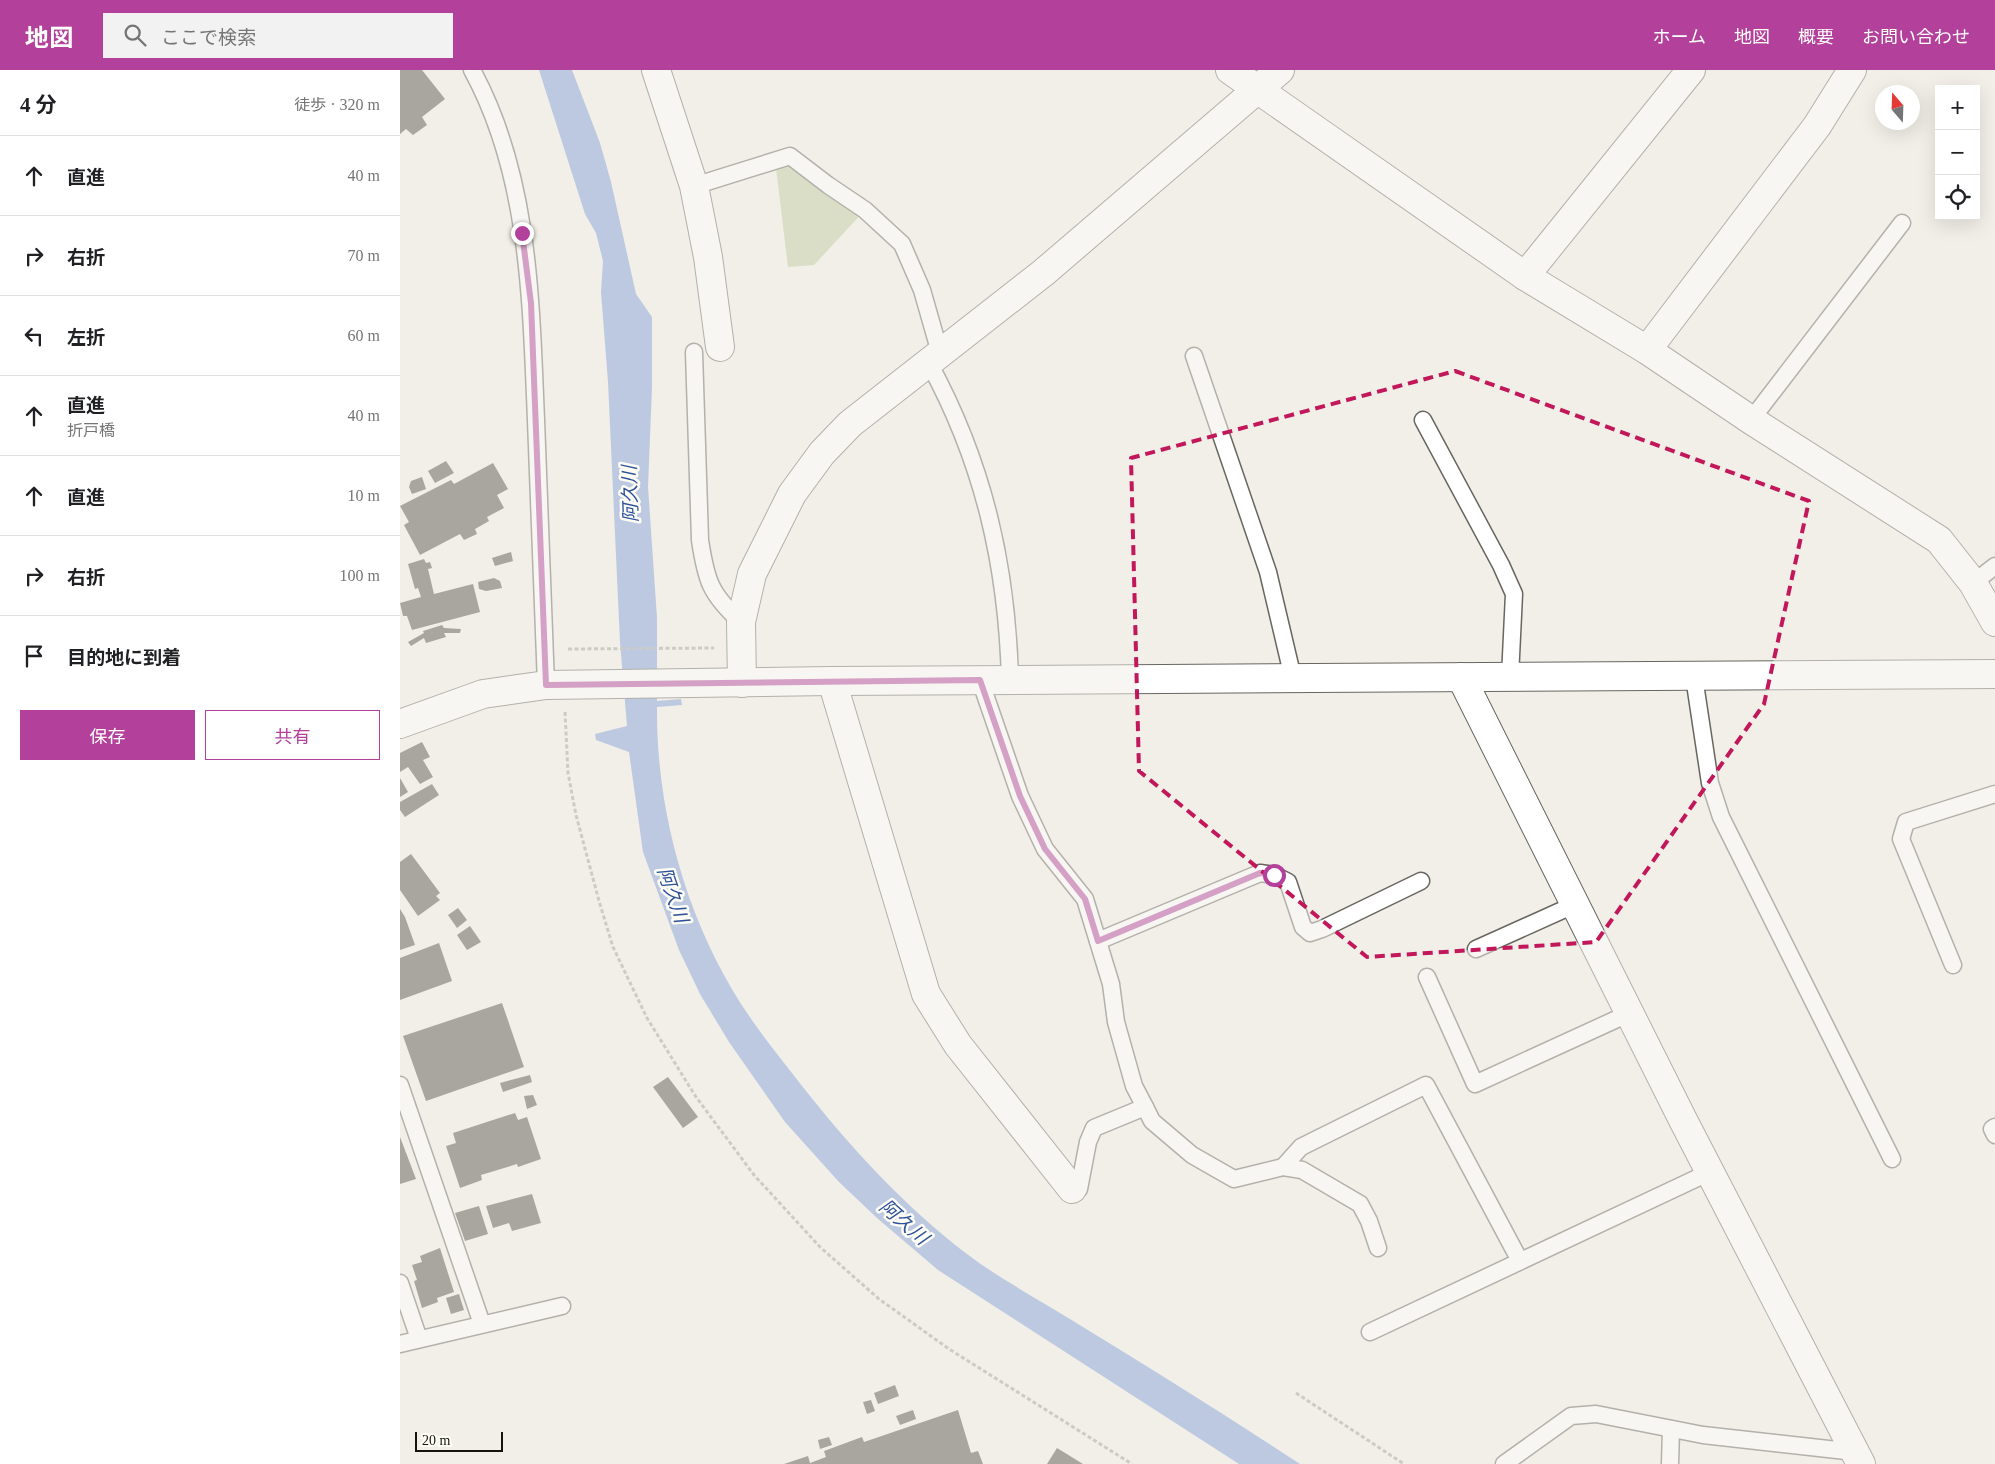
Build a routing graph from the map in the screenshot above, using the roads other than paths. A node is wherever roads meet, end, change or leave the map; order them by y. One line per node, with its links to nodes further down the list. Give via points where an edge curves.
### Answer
1 (472, 70): 30 (lane, via 493,117 510,169 522,233 531,303)
2 (656, 70): 8 (street)
3 (1230, 70): 7 (street)
4 (1280, 70): 7 (street)
5 (1691, 70): 10 (street)
6 (1852, 70): 12 (street, via 1817,126)
7 (1258, 91): 10 (street); 14 (street, via 1043,273)
8 (694, 186): 11 (street, via 708,257); 14 (lane, via 790,156 865,210 902,244 922,290)
9 (1902, 223): 16 (lane)
10 (1525, 276): 12 (street)
11 (707, 349): 19 (lane, via 700,540 713,593)
12 (1647, 350): 16 (street)
13 (1194, 356): 25 (lane, via 1268,572)
14 (935, 358): 19 (street, via 850,424 822,453 792,494 752,574); 28 (lane, via 988,510 1009,634)
15 (1423, 420): 23 (lane, via 1514,594)
16 (1751, 420): 18 (street, via 1939,540)
17 (1995, 566): 18 (lane)
18 (1973, 583): 20 (street)
19 (741, 622): 29 (street)
20 (1995, 622)
21 (1995, 674): 24 (street)
22 (1461, 677): 23 (street); 25 (street); 34 (street)
23 (1510, 677): 24 (street)
24 (1694, 677): 44 (lane, via 1710,783 1721,817)
25 (1294, 678): 28 (street)
26 (832, 680): 27 (street); 29 (street); 47 (street, via 926,994 958,1044)
27 (980, 680): 28 (street); 35 (lane, via 1020,796 1045,849 1085,899)
28 (1010, 680)
29 (734, 683): 30 (street)
30 (561, 685): 31 (street, via 484,694)
31 (400, 724)
32 (1995, 794): 37 (lane, via 1906,822 1901,839)
33 (1421, 881): 35 (lane, via 1310,933 1303,927 1288,882 1260,873)
34 (1576, 904): 36 (lane); 39 (street)
35 (1098, 941): 41 (lane, via 1134,1086)
36 (1476, 949)
37 (1953, 965)
38 (1427, 976): 39 (lane, via 1475,1084)
39 (1630, 1013): 46 (street)
40 (400, 1085): 52 (lane)
41 (1145, 1107): 45 (lane, via 1152,1121 1192,1155 1234,1179); 47 (lane, via 1094,1128 1079,1189)
42 (1995, 1128): 43 (lane, via 1992,1129)
43 (1995, 1135)
44 (1892, 1159)
45 (1283, 1167): 48 (lane, via 1302,1170 1360,1204); 49 (lane, via 1301,1147 1426,1085)
46 (1710, 1172): 49 (lane); 57 (street)
47 (1072, 1189)
48 (1378, 1248)
49 (1520, 1261): 53 (lane)
50 (400, 1284): 54 (lane)
51 (562, 1306): 52 (lane)
52 (482, 1324): 54 (lane)
53 (1370, 1332)
54 (419, 1339): 55 (lane)
55 (400, 1344)
56 (1670, 1428): 57 (lane); 58 (lane, via 1596,1414 1571,1416); 59 (lane)
57 (1858, 1458)
58 (1504, 1464)
59 (1670, 1464)

